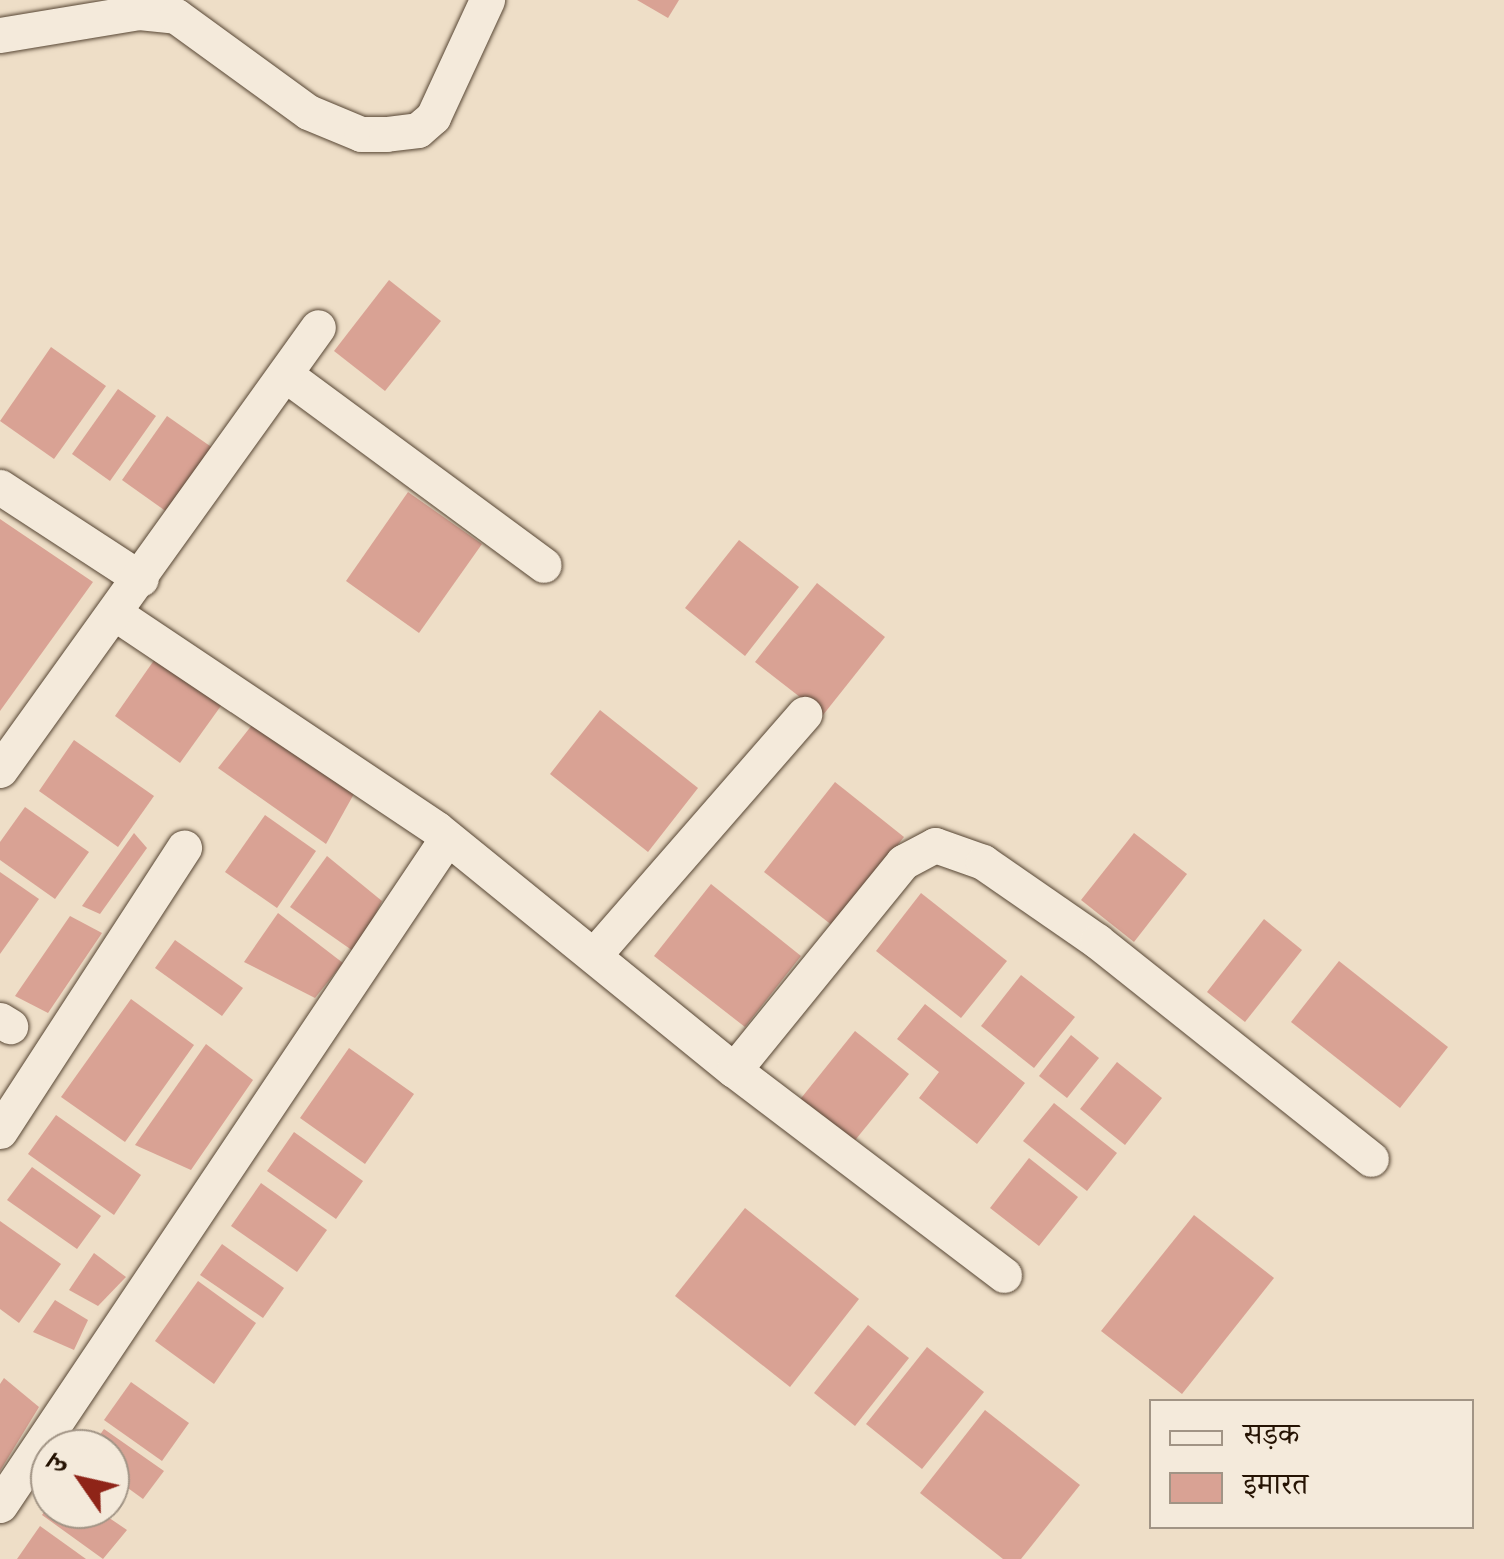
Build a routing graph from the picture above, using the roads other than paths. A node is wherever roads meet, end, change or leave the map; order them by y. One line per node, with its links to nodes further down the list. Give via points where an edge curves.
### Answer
1 (486, 0): 2 (street, via 433,116 418,130 386,134 361,134 308,112)
2 (196, 12): 3 (street, via 139,12)
3 (0, 35)
4 (318, 327): 5 (street)
5 (286, 375): 7 (street); 8 (street)
6 (0, 487): 8 (street)
7 (544, 565)
8 (140, 578): 9 (street)
9 (116, 614): 11 (street); 12 (street)
10 (804, 714): 14 (street)
11 (0, 770)
12 (447, 838): 14 (street); 19 (street)
13 (184, 848): 16 (street)
14 (594, 956): 15 (street)
15 (734, 1070): 17 (street, via 904,862 935,844 983,862 1097,941); 18 (street)
16 (0, 1131)
17 (1371, 1159)
18 (1004, 1275)
19 (0, 1506)

